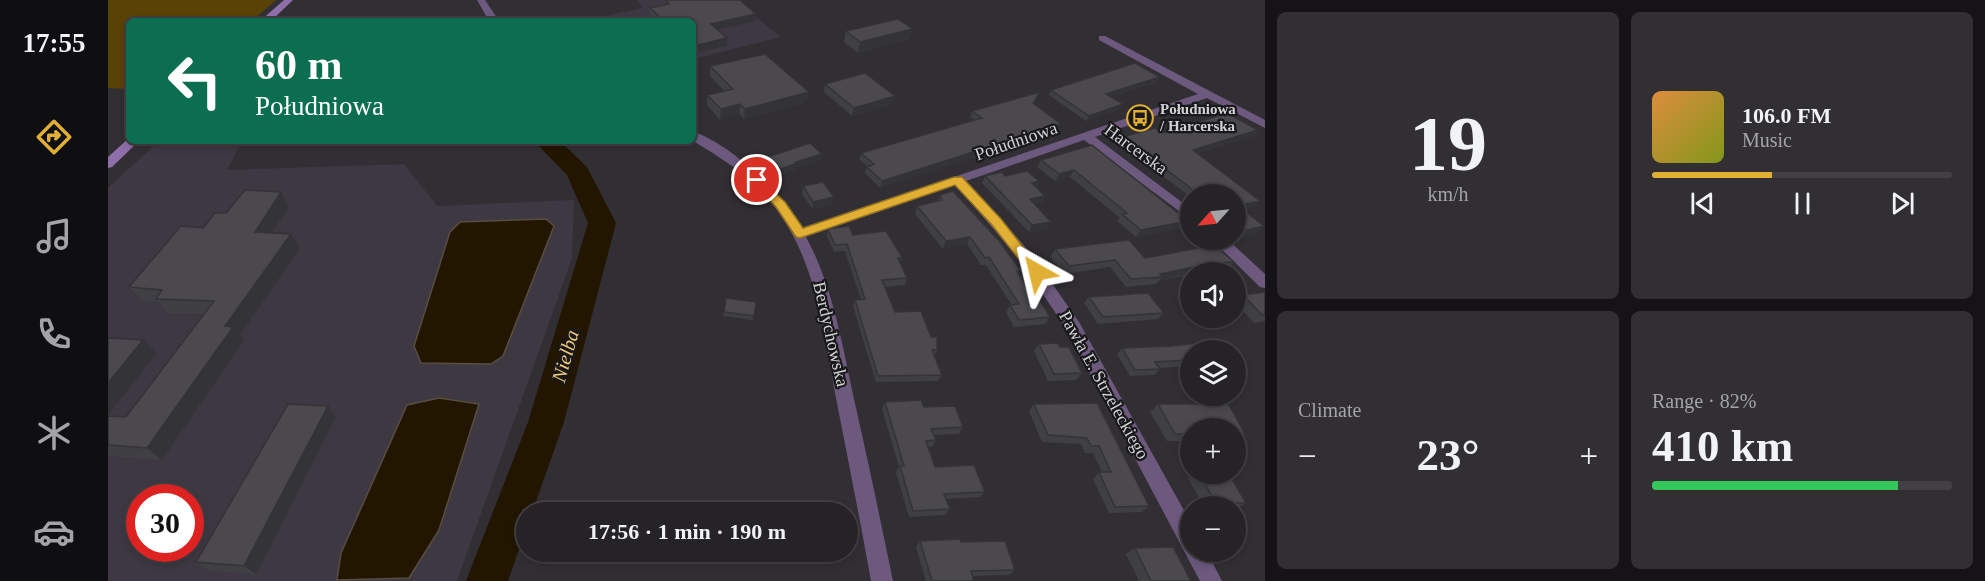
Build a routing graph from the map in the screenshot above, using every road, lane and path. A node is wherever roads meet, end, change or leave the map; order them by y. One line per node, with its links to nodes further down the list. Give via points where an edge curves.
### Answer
1 (289, 0): 3 (main road)
2 (481, 0): 4 (street)
3 (268, 18)
4 (492, 18)
5 (1102, 38): 6 (street)
6 (1208, 94): 7 (street); 8 (street, Południowa)
7 (1265, 125)
8 (1086, 136): 12 (street, Południowa); 13 (street, Harcerska)
9 (696, 138): 14 (street, Berdychowska, via 747,171 780,205)
10 (130, 144): 11 (main road)
11 (108, 164)
12 (958, 180): 14 (street, Południowa); 17 (street, Pawła E. Strzeleckiego, via 1025,256 1073,326)
13 (1180, 208)
14 (800, 234): 19 (street, Berdychowska, via 815,265 826,303)
15 (1230, 250): 16 (street)
16 (1265, 283)
17 (1180, 523)
18 (1201, 562): 20 (street)
19 (882, 581)
20 (1211, 581)

